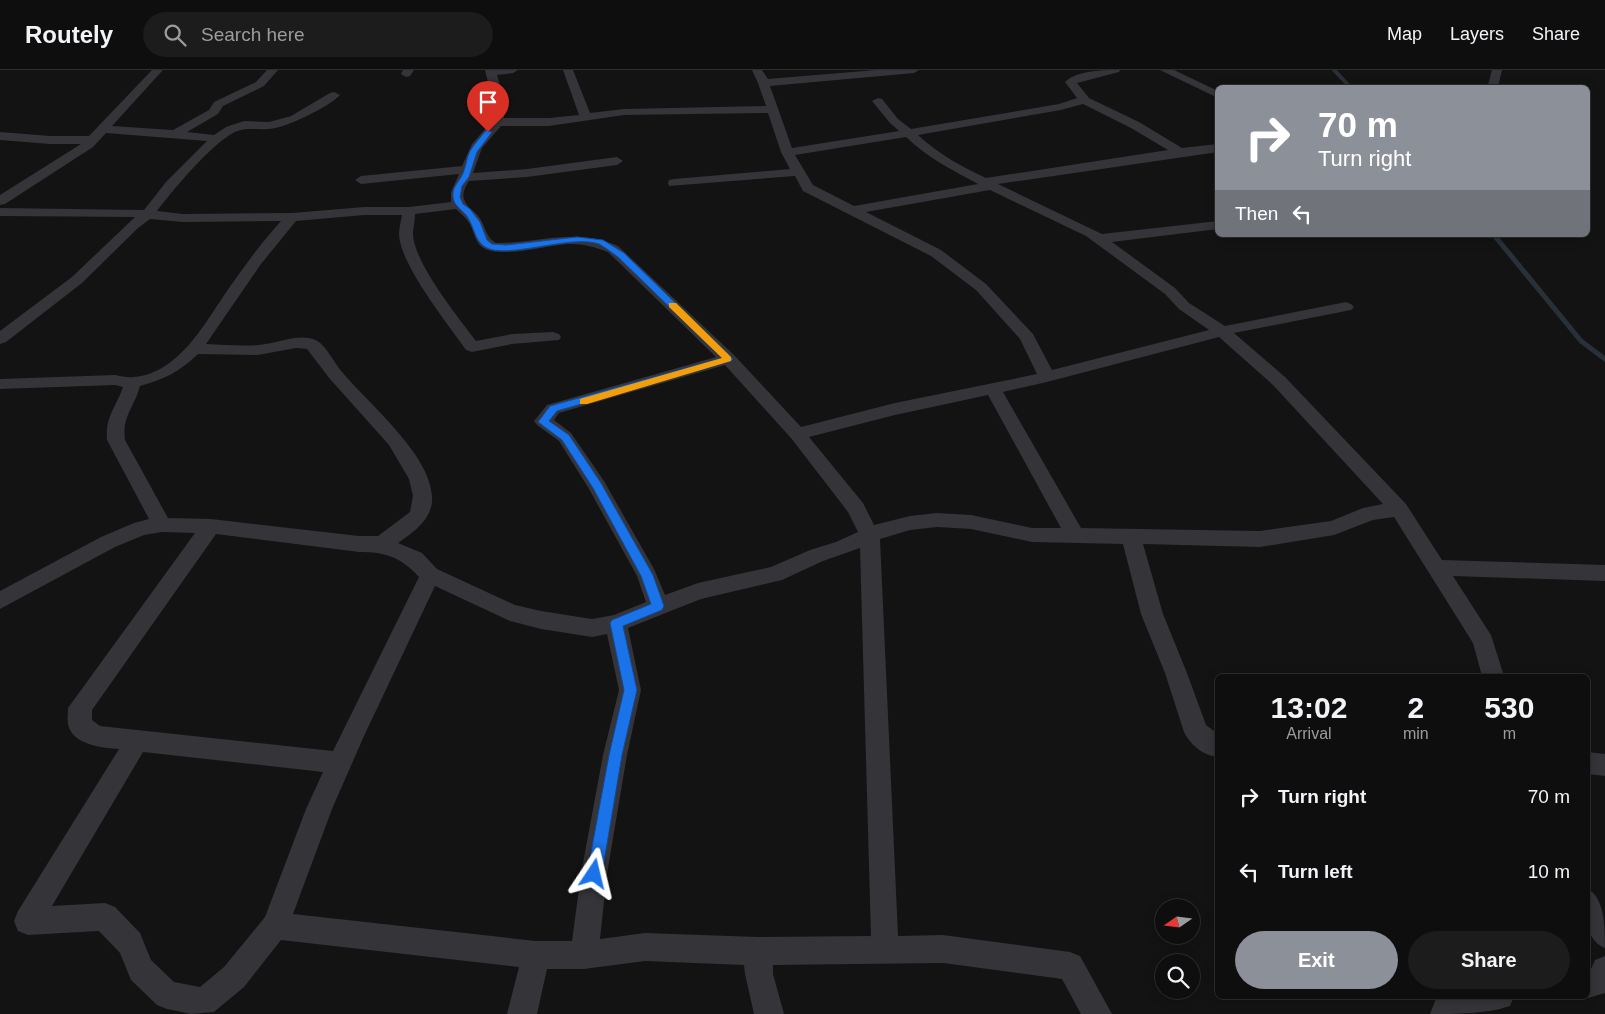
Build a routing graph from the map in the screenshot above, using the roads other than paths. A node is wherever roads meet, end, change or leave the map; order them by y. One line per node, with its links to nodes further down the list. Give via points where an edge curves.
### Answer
1 (158, 70): 19 (street)
2 (273, 70): 20 (street, via 260,84 218,104 214,112)
3 (513, 70): 9 (street)
4 (568, 70): 17 (street)
5 (914, 70): 10 (street)
6 (1116, 70): 14 (street, via 1076,78 1071,82)
7 (1165, 70): 13 (street)
8 (1497, 70): 11 (street)
9 (490, 71): 18 (street, via 497,94)
10 (761, 76): 16 (street)
11 (1494, 85)
12 (334, 94): 24 (street, via 295,118 270,126 244,126 230,130)
13 (1215, 94)
14 (1084, 100): 21 (street); 27 (street)
15 (878, 101): 21 (street)
16 (772, 109): 17 (street, via 624,112); 26 (street)
17 (585, 117): 18 (street, via 549,122)
18 (498, 122): 30 (street, via 479,141)
19 (104, 129): 20 (street); 23 (street)
20 (175, 134): 24 (street)
21 (909, 134): 26 (street); 33 (street, via 943,161)
22 (0, 136): 23 (street)
23 (94, 140): 34 (street)
24 (216, 140): 39 (street, via 170,185)
25 (1215, 148): 27 (street)
26 (786, 152): 29 (street)
27 (1180, 152): 33 (street)
28 (617, 161): 30 (street, via 527,173)
29 (797, 172): 32 (street); 36 (street, via 808,188)
30 (466, 173): 31 (street); 35 (street, via 458,186)
31 (362, 180)
32 (674, 184)
33 (987, 184): 36 (street); 42 (street)
34 (0, 202)
35 (459, 204): 37 (street); 48 (street, via 476,222 480,237 490,246 506,248 577,239 600,242 613,249)
36 (855, 210): 49 (street, via 936,253 981,287 1027,337)
37 (409, 211): 40 (street); 46 (street, via 406,234 409,249 430,289 472,347 496,340)
38 (0, 212): 39 (street)
39 (148, 214): 40 (street, via 183,218); 45 (street, via 77,280)
40 (292, 217): 47 (street, via 237,288)
41 (1215, 225): 42 (street)
42 (1098, 239): 44 (street)
43 (1346, 307): 44 (street)
44 (1222, 331): 49 (street); 54 (street, via 1292,394)
45 (2, 334)
46 (553, 337)
47 (196, 349): 51 (street, via 164,374); 60 (street, via 267,349 297,343 313,346 394,439 418,478 422,490 419,513)
48 (728, 359): 53 (street); 65 (street, via 553,409 543,422 565,438 597,486 647,575)
49 (1047, 377): 52 (street)
50 (0, 384): 51 (street, via 115,380)
51 (132, 384): 55 (street, via 117,415 116,440)
52 (993, 389): 53 (street); 58 (street)
53 (797, 434): 57 (street, via 856,508)
54 (1399, 509): 59 (street, via 1370,513 1334,528 1260,539); 61 (street)
55 (162, 525): 56 (street); 64 (street, via 141,528 108,542)
56 (211, 526): 60 (street); 68 (street, via 80,708 80,725 95,736)
57 (870, 535): 58 (street, via 883,529 937,520 972,522 1032,535); 65 (street, via 775,574 698,591); 76 (street)
58 (1075, 536): 59 (street)
59 (1130, 537): 69 (street, via 1152,614 1196,732)
60 (382, 544): 63 (street, via 416,559)
61 (1438, 568): 62 (street); 67 (street, via 1483,642)
62 (1605, 572)
63 (430, 575): 66 (street, via 510,612 592,628); 70 (street)
64 (0, 601)
65 (658, 606): 66 (street)
66 (616, 623): 79 (street, via 630,690 594,874)
67 (1492, 674)
68 (136, 741): 70 (street); 74 (street, via 28,921 105,917 130,944 141,970 167,995 204,1002 234,977)
69 (1215, 746)
70 (340, 762): 74 (street, via 318,809)
71 (1590, 763): 72 (street)
72 (1605, 765)
73 (1590, 907): 75 (street)
74 (275, 926): 78 (street)
75 (1605, 934)
76 (885, 950): 77 (street); 85 (street, via 943,949 1070,966)
77 (758, 951): 79 (street, via 645,947); 84 (street, via 759,974)
78 (536, 955): 79 (street); 83 (street)
79 (584, 955)
80 (1605, 970): 81 (street, via 1603,980)
81 (1590, 983)
82 (1474, 999): 86 (street, via 1449,1002)
83 (522, 1014)
84 (769, 1014)
85 (1097, 1014)
86 (1445, 1014)

